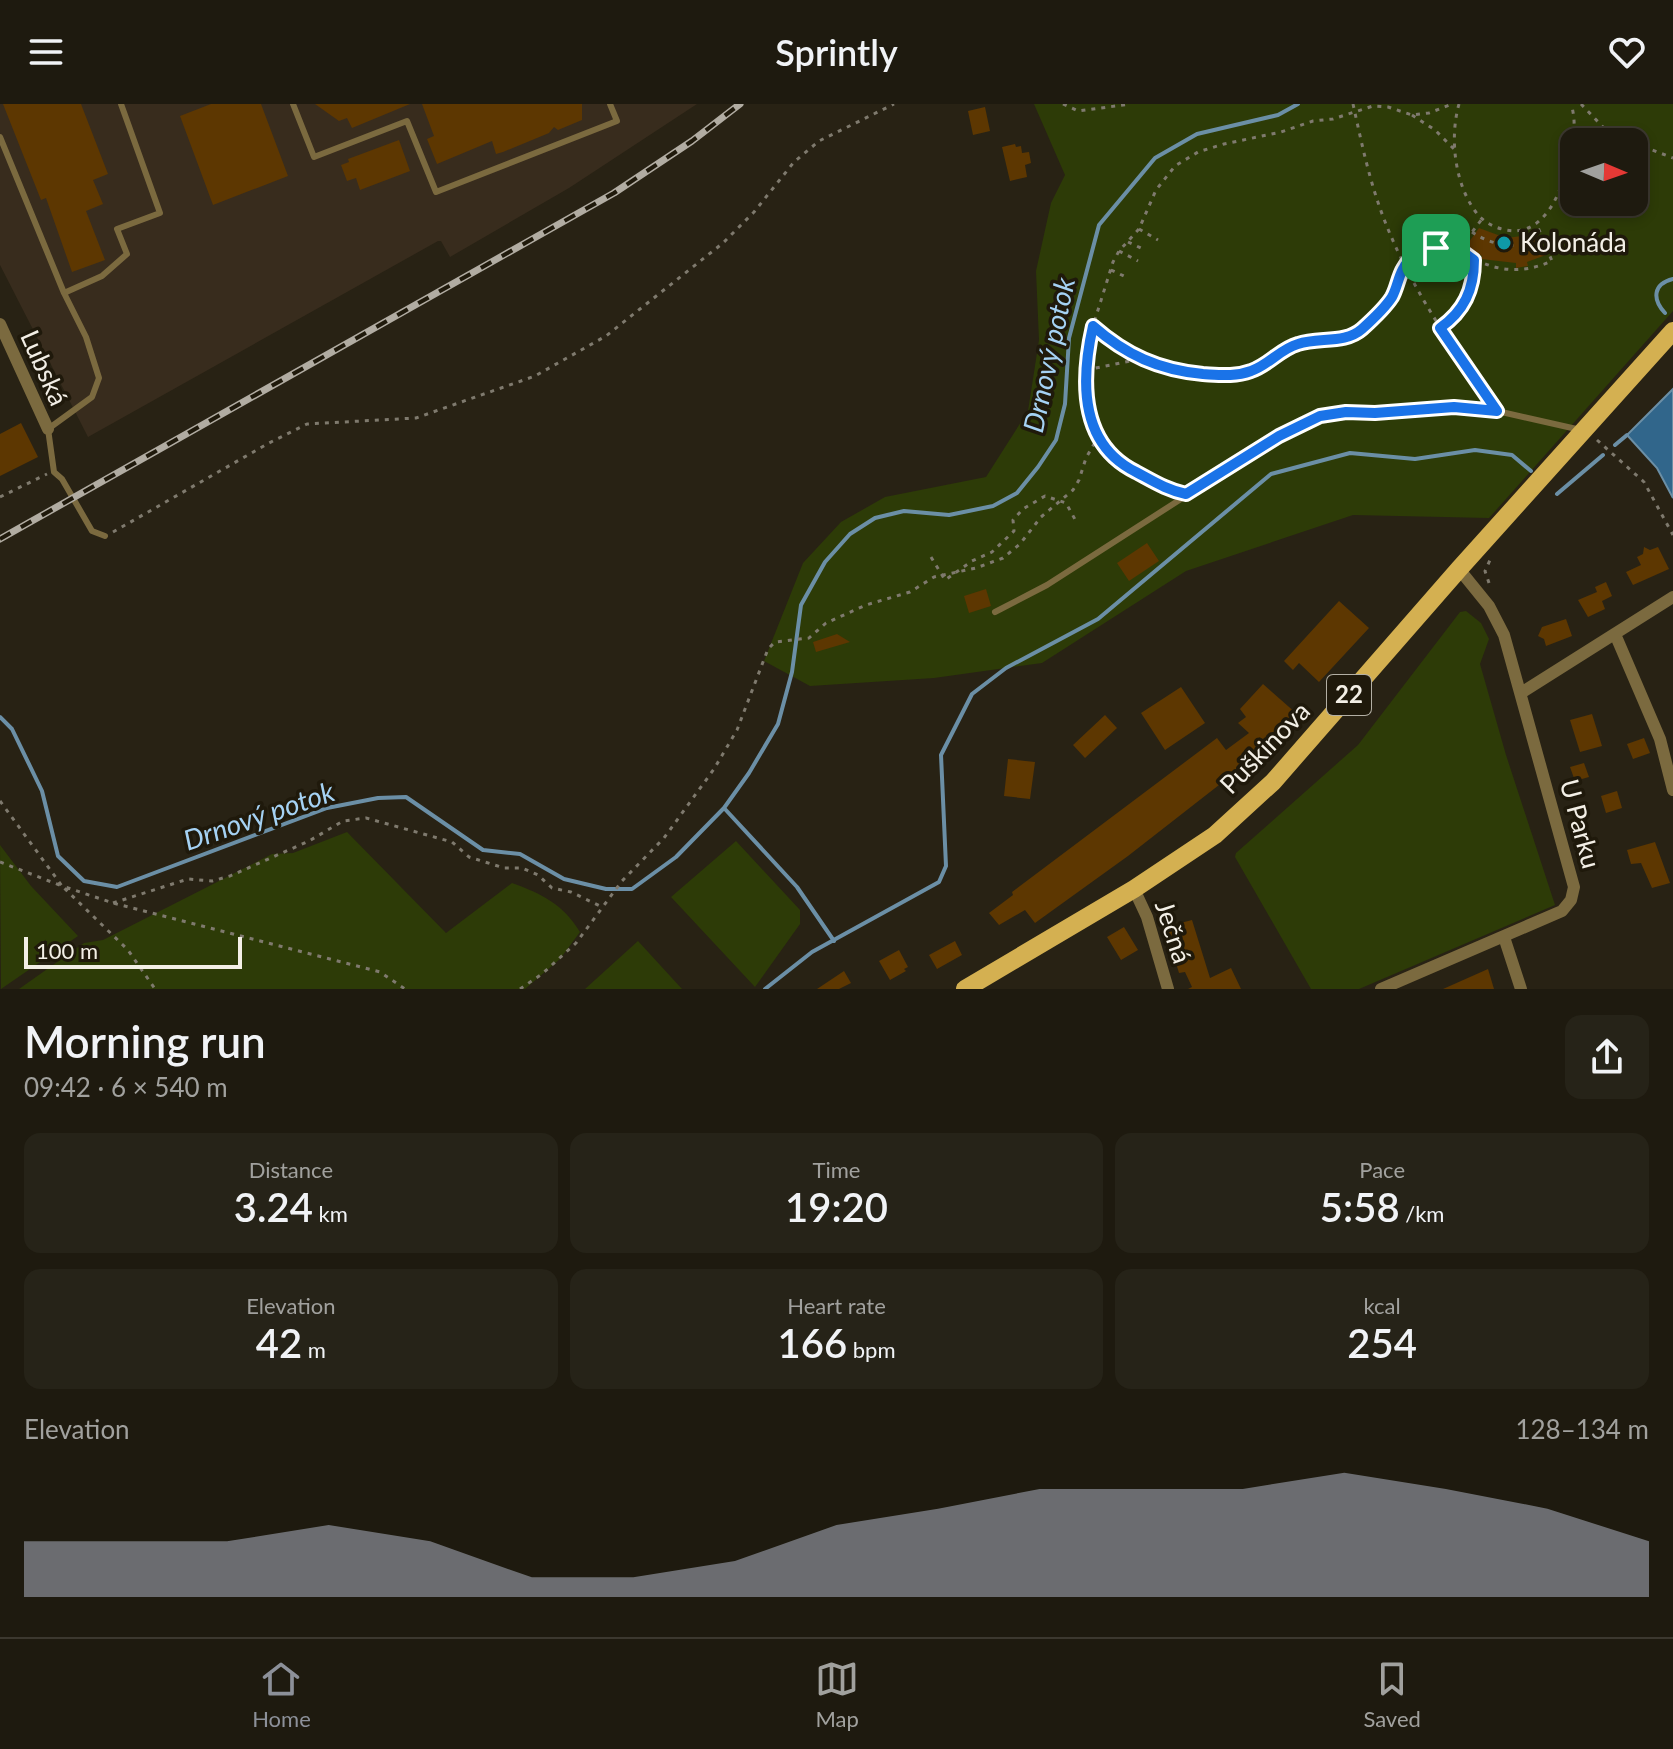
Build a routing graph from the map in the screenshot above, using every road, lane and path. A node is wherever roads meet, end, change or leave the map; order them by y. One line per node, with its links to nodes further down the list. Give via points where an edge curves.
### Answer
1 (121, 104): 37 (lane, via 160,213 117,229 127,254 102,276)
2 (293, 104): 3 (lane, via 314,157 407,121 436,192 617,121)
3 (610, 104)
4 (894, 104): 53 (path, via 819,141 723,243 606,336 535,376 416,418 307,424)
5 (1063, 104): 6 (path, via 1078,111)
6 (1131, 104)
7 (1353, 104): 13 (path)
8 (1452, 104): 14 (path)
9 (1459, 104): 18 (path)
10 (1571, 104): 12 (path)
11 (1582, 104): 12 (path); 16 (path)
12 (1573, 111): 15 (path)
13 (1355, 113): 14 (path, via 1373,106); 24 (path, via 1232,142 1188,158 1160,183); 34 (path, via 1381,211)
14 (1412, 115): 18 (path)
15 (1573, 128)
16 (1605, 128)
17 (0, 137): 37 (lane)
18 (1455, 150): 22 (path, via 1463,187)
19 (1648, 150): 20 (path)
20 (1673, 158)
21 (1560, 190): 23 (path)
22 (1482, 219): 23 (path, via 1514,232); 25 (path)
23 (1536, 223): 26 (path)
24 (1139, 229): 27 (path); 28 (path)
25 (1472, 232): 26 (path, via 1507,245); 29 (path)
26 (1543, 239): 32 (path, via 1552,261 1537,268 1503,270)
27 (1158, 240)
28 (1128, 242): 30 (path); 31 (path)
29 (1459, 249): 32 (path); 34 (path, via 1428,249)
30 (1145, 250)
31 (1119, 251): 33 (path); 35 (path)
32 (1474, 260): 40 (path, via 1469,296)
33 (1138, 261)
34 (1405, 265): 40 (path); 42 (path, via 1391,298 1364,328 1350,336 1287,347 1255,370 1230,376 1184,372)
35 (1111, 270): 36 (path); 39 (path)
36 (1128, 278)
37 (64, 293): 45 (lane, via 99,378 92,397)
38 (0, 324): 45 (street, Lubská)
39 (1093, 326): 42 (path); 43 (path)
40 (1440, 328): 44 (path)
41 (1673, 331): 47 (main road, Puškinova / 22)
42 (1140, 359): 43 (path)
43 (1086, 370): 46 (path, via 1089,419)
44 (1497, 411): 47 (lane); 49 (lane, via 1454,407 1320,416)
45 (48, 429): 48 (lane)
46 (1098, 437): 49 (path, via 1130,470); 68 (path, via 1073,490 1003,558 934,577 910,592 866,605 804,640 775,642 714,769)
47 (1588, 439): 52 (path, via 1597,439 1644,482); 56 (main road, Puškinova / 22)
48 (54, 472): 50 (path); 53 (lane, via 92,531)
49 (1186, 494): 59 (lane, via 1047,585)
50 (0, 497)
51 (1077, 523): 54 (path, bridge, via 1066,503 1045,496 1013,520 1014,531 1003,543 945,580)
52 (1673, 535)
53 (105, 536)
54 (931, 557)
55 (1490, 560): 57 (path, via 1485,571)
56 (1459, 569): 61 (street, U Parku, via 1504,635); 66 (main road, Puškinova / 22, via 1273,782 1215,835)
57 (1493, 589)
58 (1673, 597): 60 (street)
59 (995, 612)
60 (1615, 634): 61 (street); 62 (street, via 1660,739)
61 (1521, 693): 69 (street, U Parku, via 1574,887 1562,911)
62 (1673, 790)
63 (0, 801): 65 (path)
64 (0, 862): 65 (path)
65 (62, 886): 67 (path); 70 (path, via 128,950)
66 (1134, 889): 73 (main road, Puškinova / 22); 74 (street, Ječná)
67 (113, 903): 68 (path, via 188,879 230,876 343,821 366,818 452,842 469,857 522,868 552,888); 71 (path, via 380,972)
68 (604, 908): 72 (path, via 576,943)
69 (1504, 937): 75 (street, U Parku); 76 (street)
70 (155, 989)
71 (405, 989)
72 (520, 989)
73 (965, 989)
74 (1168, 989)
75 (1381, 989)
76 (1521, 989)

